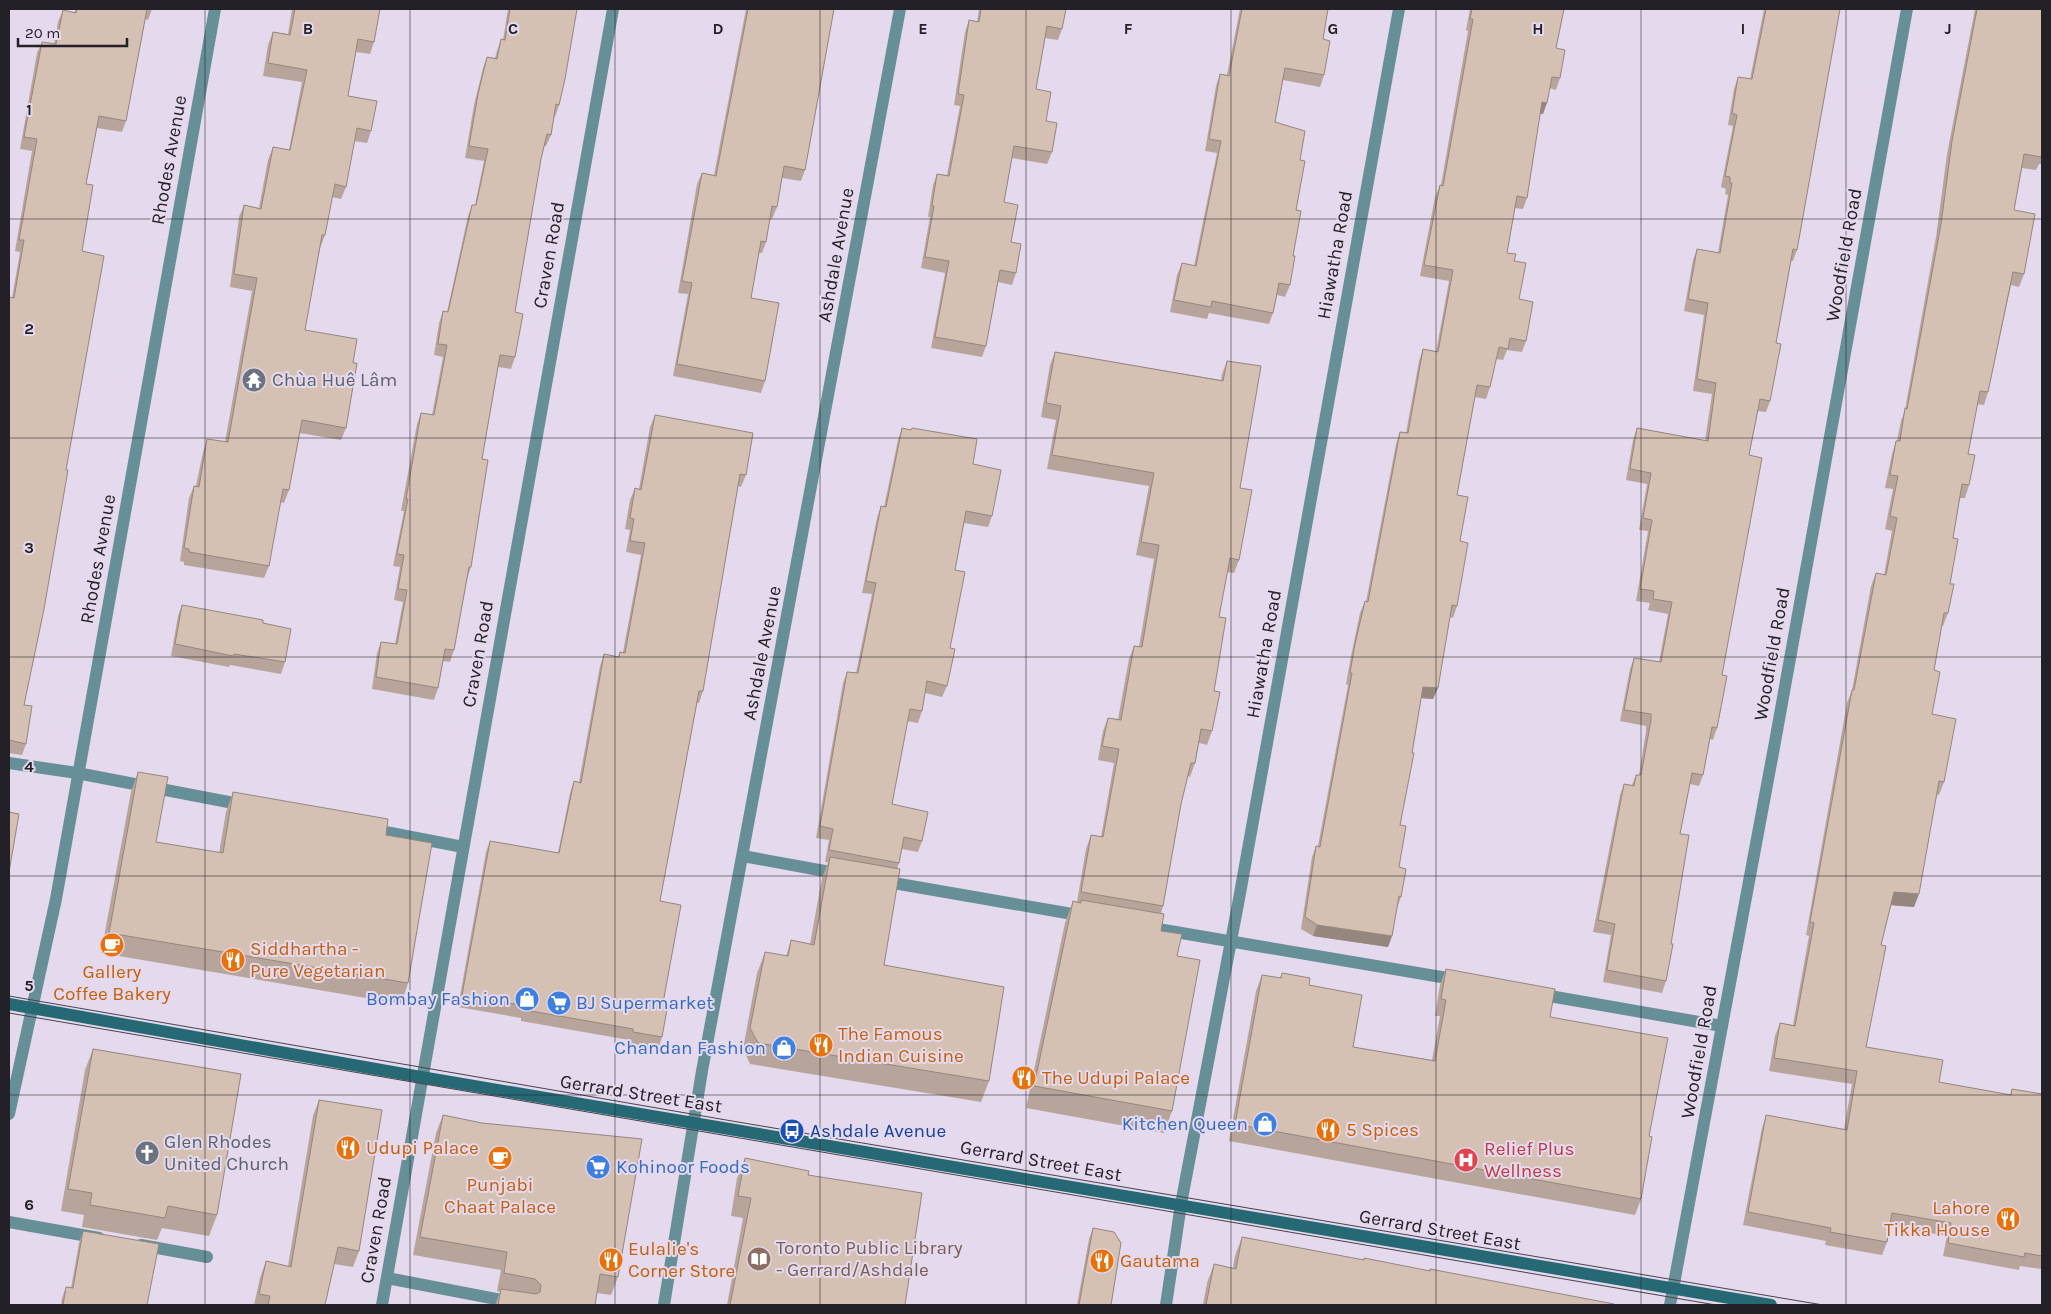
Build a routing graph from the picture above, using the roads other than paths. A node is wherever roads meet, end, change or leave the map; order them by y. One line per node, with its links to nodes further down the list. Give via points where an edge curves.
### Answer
1 (215, 9): 7 (street, Rhodes Avenue)
2 (613, 9): 10 (street, Craven Road)
3 (900, 9): 11 (street, Ashdale Avenue)
4 (1399, 9): 16 (street, Hiawatha Road)
5 (1907, 9): 21 (street, Woodfield Road)
6 (9, 763): 7 (street)
7 (77, 773): 8 (street); 20 (street, Rhodes Avenue, via 56,900)
8 (253, 807)
9 (360, 828): 10 (street)
10 (463, 847): 22 (street, Craven Road)
11 (743, 856): 12 (street); 24 (street, Ashdale Avenue)
12 (854, 876)
13 (874, 879): 14 (street)
14 (1098, 919)
15 (1137, 925): 16 (street)
16 (1232, 940): 17 (street); 25 (street, Hiawatha Road)
17 (1469, 982)
18 (1528, 992): 21 (street)
19 (9, 1004): 20 (main road, Gerrard Street East)
20 (32, 1008): 22 (main road, Gerrard Street East); 23 (street, Rhodes Avenue)
21 (1722, 1026): 31 (street, Woodfield Road)
22 (421, 1078): 24 (main road, Gerrard Street East); 30 (street, Craven Road)
23 (9, 1114)
24 (694, 1122): 25 (main road, Gerrard Street East); 34 (street, Ashdale Avenue)
25 (1181, 1204): 31 (main road, Gerrard Street East); 35 (street, Hiawatha Road)
26 (9, 1222): 27 (street)
27 (111, 1240)
28 (130, 1244): 29 (street)
29 (207, 1257)
30 (387, 1278): 32 (street, Craven Road); 33 (street)
31 (1673, 1289): 36 (street, Woodfield Road); 37 (main road, Gerrard Street East)
32 (382, 1305)
33 (527, 1305)
34 (664, 1305)
35 (1166, 1305)
36 (1670, 1305)
37 (1770, 1305)

